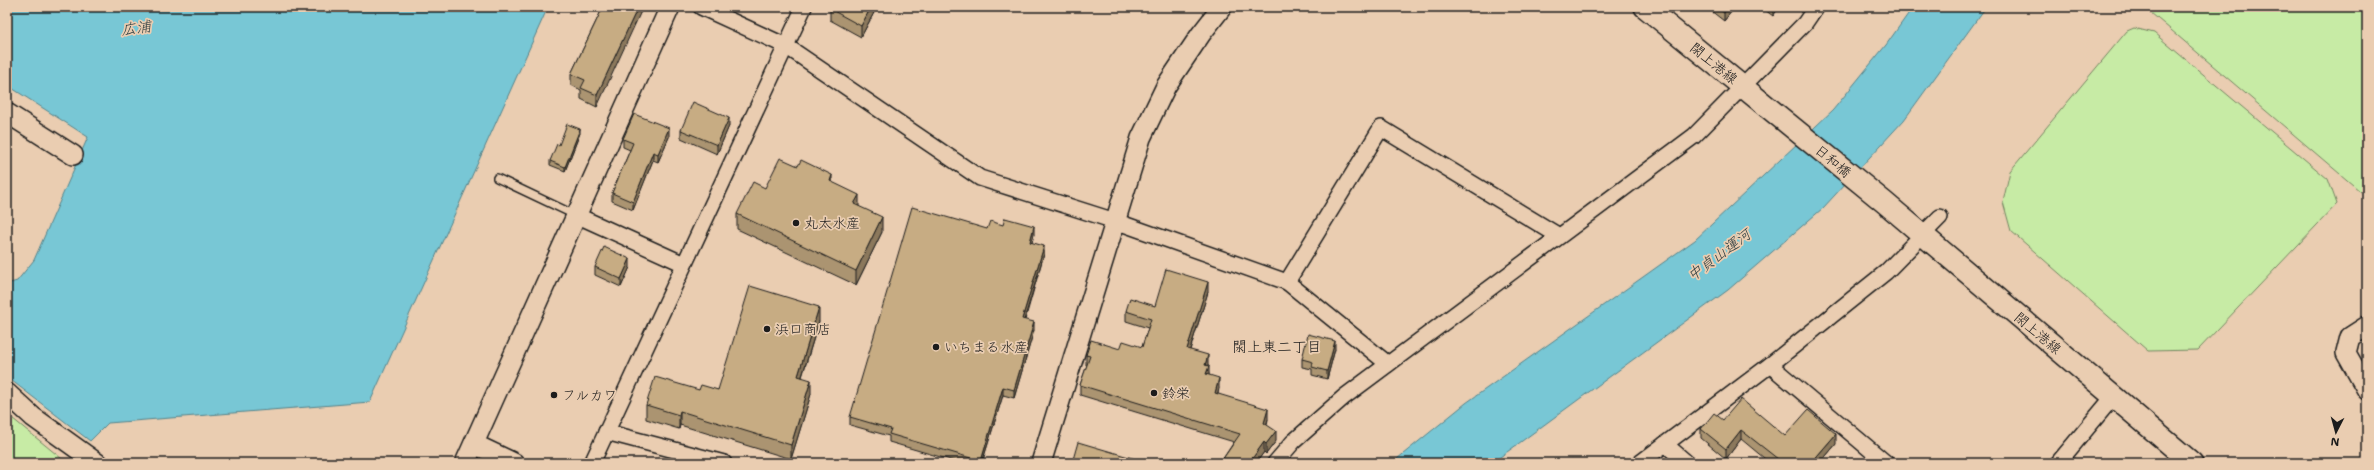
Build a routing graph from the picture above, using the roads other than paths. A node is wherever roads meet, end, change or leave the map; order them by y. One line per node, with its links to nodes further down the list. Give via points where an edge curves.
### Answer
1 (670, 7): 14 (street)
2 (701, 7): 7 (street)
3 (804, 7): 7 (street)
4 (1222, 7): 16 (street, via 1166,86 1141,138)
5 (1645, 7): 8 (main road, 閖上港線)
6 (1816, 7): 8 (street, via 1805,24)
7 (786, 46): 16 (street, via 980,178); 19 (street)
8 (1744, 87): 10 (main road, 閖上港線); 18 (street, via 1694,136)
9 (7, 113): 11 (street)
10 (1783, 119): 13 (main road, 日和橋)
11 (73, 156)
12 (497, 178): 14 (lane)
13 (1884, 202): 17 (main road, 閖上港線)
14 (576, 215): 19 (street); 28 (street)
15 (1940, 217): 17 (street)
16 (1114, 222): 20 (street); 35 (street)
17 (1922, 235): 23 (street, via 1886,272); 26 (main road, 閖上港線)
18 (1559, 236): 20 (street, via 1381,128); 22 (street)
19 (684, 264): 27 (street)
20 (1287, 282): 22 (street)
21 (2367, 326): 24 (street, via 2350,337 2346,353)
22 (1388, 364): 36 (street, via 1338,402 1293,442)
23 (1770, 365): 29 (street); 39 (street)
24 (2367, 390)
25 (7, 393): 30 (street, via 33,417)
26 (2113, 397): 40 (street); 41 (main road, 閖上港線)
27 (606, 432): 33 (street); 34 (street)
28 (474, 444): 31 (street); 32 (street)
29 (1665, 444): 37 (street); 38 (street)
30 (97, 463)
31 (465, 463)
32 (514, 463)
33 (592, 463)
34 (724, 463)
35 (1041, 463)
36 (1275, 463)
37 (1640, 463)
38 (1687, 463)
39 (1886, 463)
40 (2058, 463)
41 (2192, 463)

